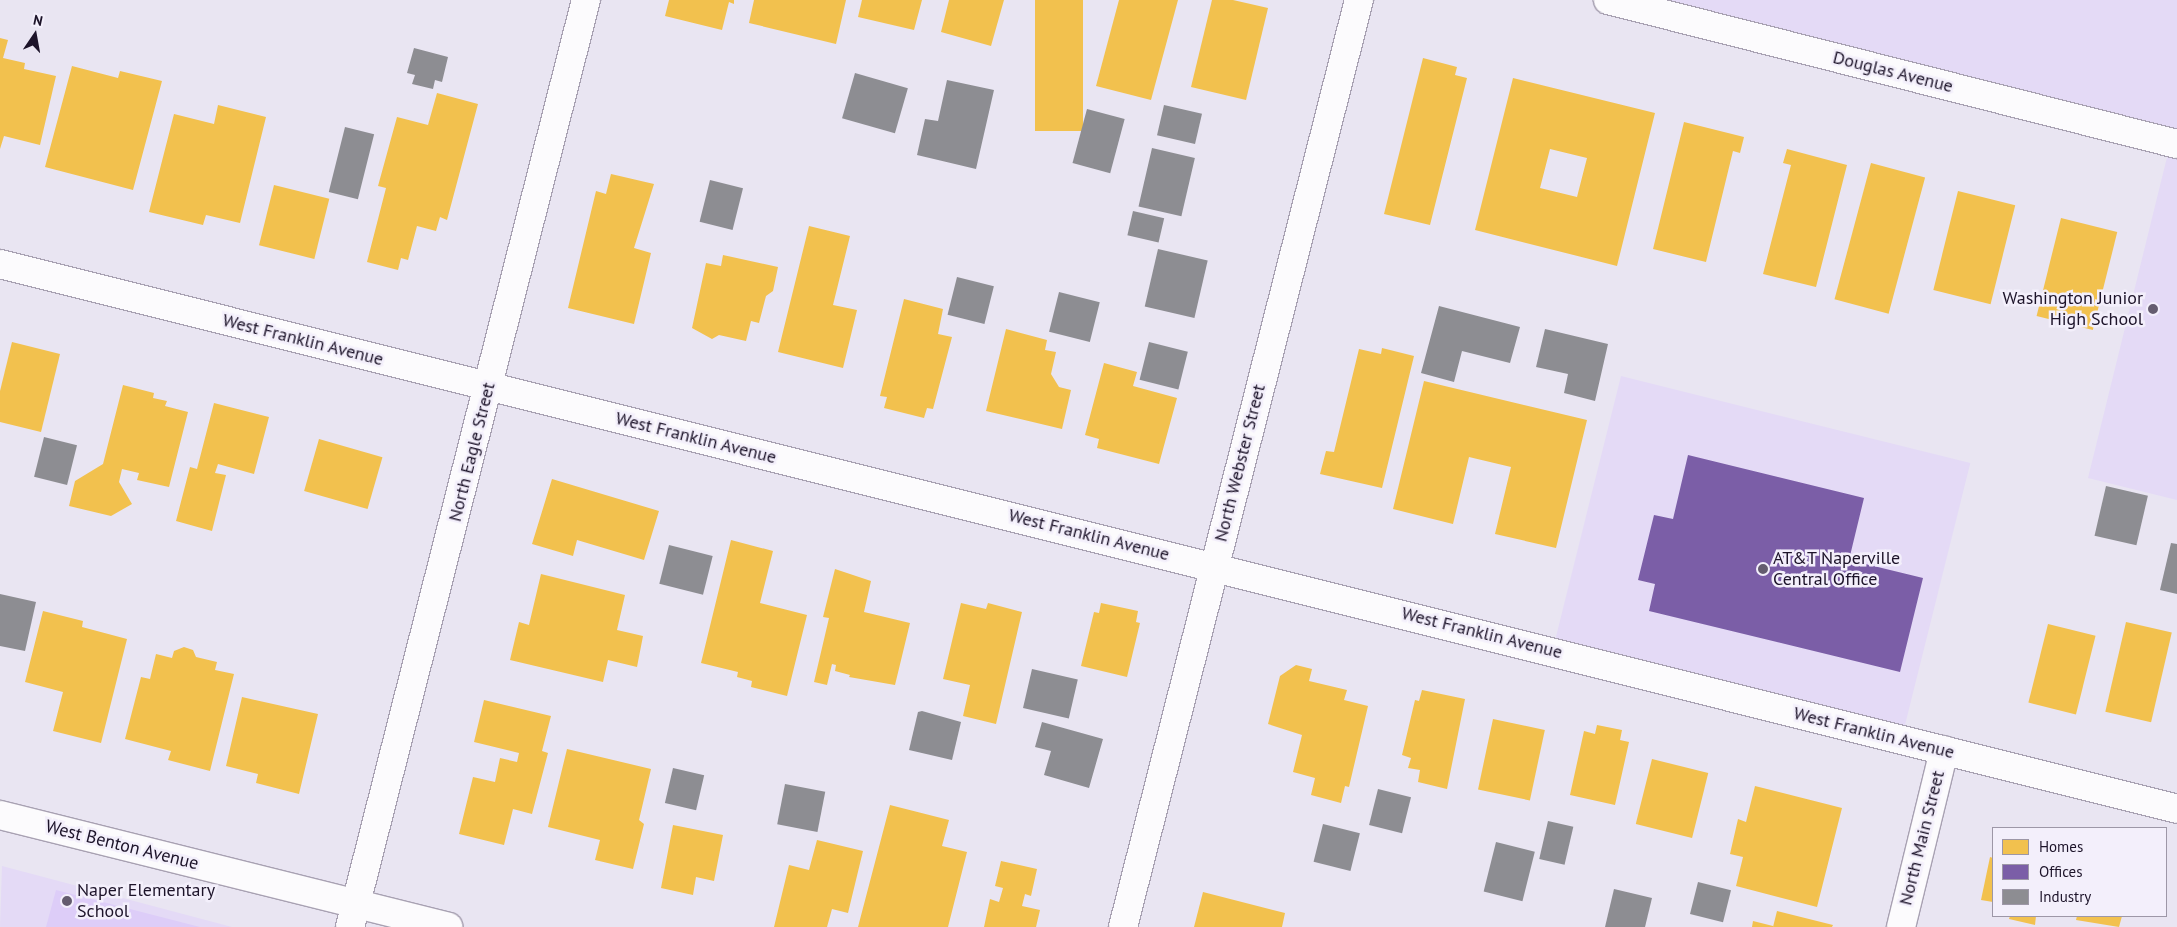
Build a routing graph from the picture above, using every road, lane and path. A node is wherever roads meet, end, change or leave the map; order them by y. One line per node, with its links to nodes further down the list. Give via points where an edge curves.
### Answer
1 (586, 0): 6 (street, North Eagle Street)
2 (1359, 0): 7 (street, North Webster Street)
3 (1608, 0): 4 (street, Douglas Avenue)
4 (2177, 144)
5 (0, 264): 6 (street, West Franklin Avenue)
6 (488, 387): 7 (street, West Franklin Avenue); 11 (street, North Eagle Street)
7 (1214, 567): 8 (street, West Franklin Avenue); 13 (street, North Webster Street)
8 (1944, 750): 9 (street, West Franklin Avenue); 14 (street, North Main Street)
9 (2177, 809)
10 (0, 815): 11 (street, West Benton Avenue)
11 (353, 915): 12 (street, West Benton Avenue)
12 (448, 927)
13 (1123, 927)
14 (1901, 927)

